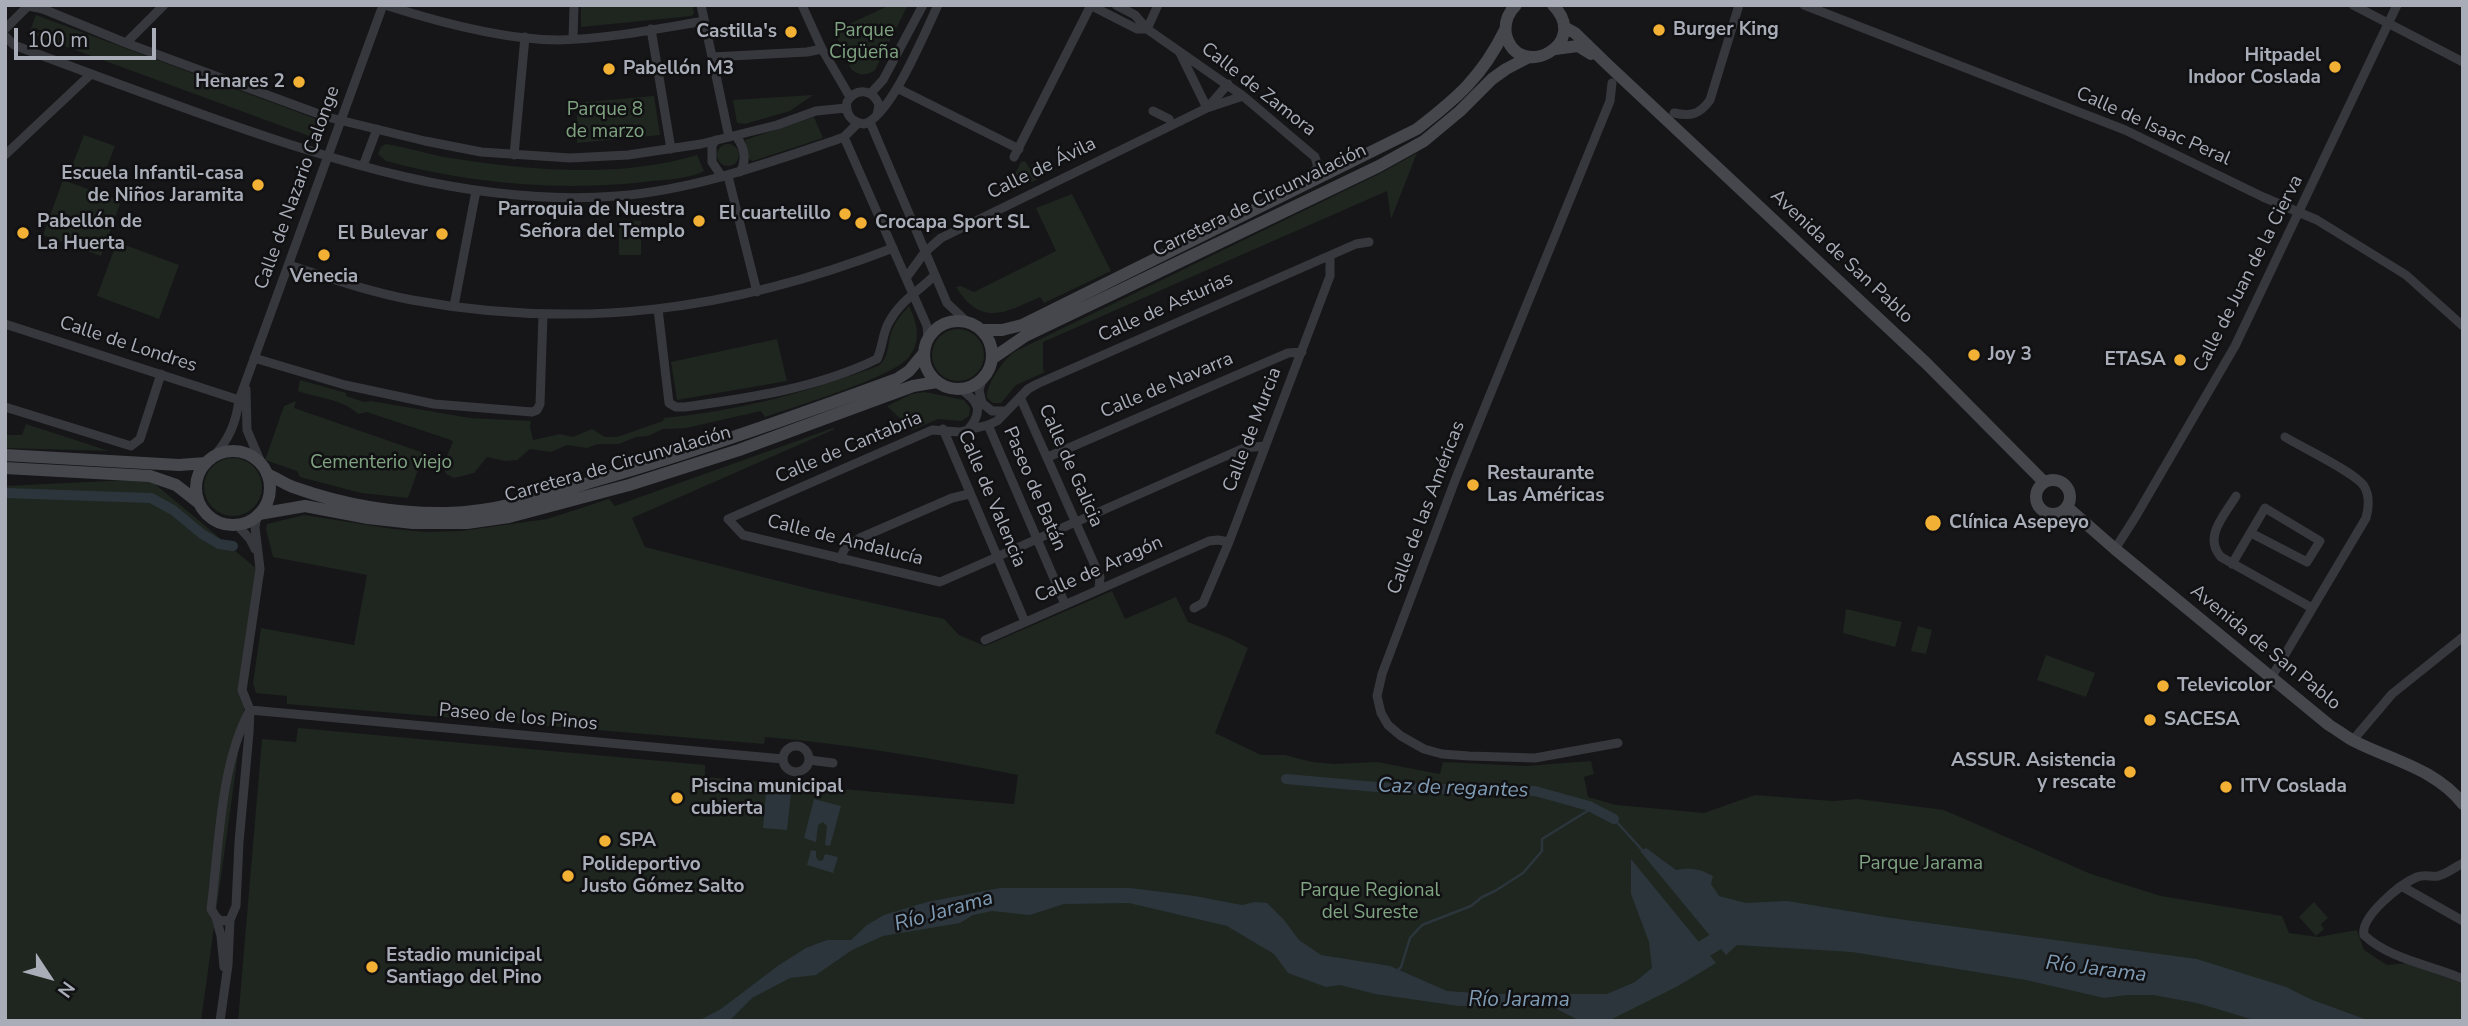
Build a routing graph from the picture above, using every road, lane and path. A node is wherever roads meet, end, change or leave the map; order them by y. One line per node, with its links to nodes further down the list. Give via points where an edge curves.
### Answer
1 (164, 5): 28 (street)
2 (384, 5): 26 (street, via 447,23); 49 (street, Calle de Nazario Calonge)
3 (574, 5): 27 (street)
4 (701, 5): 19 (street)
5 (802, 5): 29 (street)
6 (923, 5): 40 (street, via 883,80)
7 (1091, 5): 23 (street, Calle de Zamora, via 1137,29); 39 (street, via 1017,153)
8 (1116, 5): 23 (street, Calle de Zamora, via 1135,15)
9 (1158, 5): 23 (street)
10 (1553, 5): 18 (main road, Avenida de San Pablo)
11 (1739, 5): 46 (street, via 1710,100 1695,114)
12 (1804, 5): 64 (street, Calle de Isaac Peral, via 2124,130)
13 (2353, 5): 20 (street)
14 (2397, 5): 20 (street, Calle de Juan de la Cierva)
15 (29, 6): 21 (street); 28 (street)
16 (937, 6): 39 (street)
17 (1512, 7): 24 (main road, Carretera de Circunvalación)
18 (1564, 16): 30 (main road); 35 (main road, Avenida de San Pablo)
19 (704, 21): 22 (street); 32 (street)
20 (2388, 23): 34 (street); 64 (street, Calle de Juan de la Cierva)
21 (5, 29)
22 (651, 29): 27 (street); 55 (street)
23 (1147, 29): 31 (street, Calle de Zamora)
24 (1505, 30): 33 (main road, via 1513,48); 62 (main road, Carretera de Circunvalación, via 1472,83 1417,130)
25 (5, 36): 36 (street, via 14,45)
26 (525, 37): 27 (street); 57 (street)
27 (573, 39)
28 (126, 43): 49 (street)
29 (822, 49): 32 (street); 42 (street)
30 (1555, 49): 33 (main road, Carretera de Circunvalación); 35 (main road, Avenida de San Pablo, via 1578,46)
31 (1179, 50): 38 (street, Calle de Zamora); 44 (street)
32 (712, 57): 52 (street)
33 (1529, 57): 85 (main road, Carretera de Circunvalación, via 1492,79 1424,141 1025,335)
34 (2463, 62)
35 (1608, 65): 105 (main road, Avenida de San Pablo, via 1926,363)
36 (91, 74): 56 (street); 58 (street)
37 (1612, 83): 132 (street, Calle de las Américas, via 1610,101 1456,478 1377,695 1381,713 1392,729 1424,749 1442,754 1535,758)
38 (1228, 85): 41 (street, Calle de Zamora); 44 (street, Calle de Ávila)
39 (897, 88): 47 (street)
40 (871, 93): 42 (street, via 860,91); 47 (street, via 877,100)
41 (1244, 96): 44 (street, Calle de Ávila); 62 (street, Calle de Zamora, via 1315,158 1318,167)
42 (850, 97): 43 (street)
43 (846, 108): 50 (street); 52 (street, via 816,111)
44 (1208, 108): 67 (street, Calle de Ávila, via 941,238)
45 (1153, 111): 48 (street)
46 (1674, 113)
47 (874, 118): 50 (street); 67 (street)
48 (1169, 119)
49 (342, 120): 51 (street); 58 (street, Calle de Nazario Calonge)
50 (858, 123): 53 (street)
51 (377, 129): 57 (street); 59 (street)
52 (732, 136): 54 (street); 60 (street, via 741,142 745,157)
53 (844, 137): 60 (street); 66 (street)
54 (716, 140): 55 (street); 61 (street, via 712,162)
55 (671, 149): 57 (street, via 594,158)
56 (5, 155)
57 (514, 155)
58 (328, 157): 59 (street); 69 (street, Calle de Nazario Calonge)
59 (363, 166): 63 (street)
60 (740, 173): 61 (street)
61 (725, 176): 63 (street, via 687,187 617,196); 72 (street)
62 (1299, 187): 80 (main road, Carretera de Circunvalación, via 1022,325)
63 (476, 191): 74 (street)
64 (2300, 212): 79 (street, Calle de Isaac Peral, via 2406,275); 117 (street, Calle de Juan de la Cierva, via 2235,346)
65 (1370, 243): 68 (street, Calle de Asturias)
66 (893, 248): 71 (street); 72 (street)
67 (925, 252): 70 (street); 71 (street, Calle de Ávila)
68 (1330, 256): 82 (street, Calle de Murcia, via 1330,276); 91 (street, Calle de Asturias, via 1037,384)
69 (289, 265): 74 (street, via 382,293); 84 (street, Calle de Nazario Calonge)
70 (934, 275): 73 (street); 77 (street, via 947,303)
71 (906, 278): 73 (street)
72 (757, 292): 75 (street)
73 (912, 292): 75 (street, via 888,323 877,359 753,397 685,407 669,403); 81 (street)
74 (454, 306): 76 (street)
75 (658, 309): 76 (street)
76 (543, 315): 84 (street, via 540,404 532,412 434,404 345,385)
77 (966, 321): 80 (main road); 81 (main road, via 944,323)
78 (5, 324): 86 (street, Calle de Londres)
79 (2463, 326)
80 (983, 330): 85 (main road)
81 (928, 338): 83 (main road)
82 (1302, 352): 99 (street, Calle de Murcia); 101 (street, Calle de Navarra, via 1288,353)
83 (924, 353): 88 (main road, via 925,364); 104 (main road, Carretera de Circunvalación, via 897,379 791,419 561,491 475,511 445,513 332,499 293,488)
84 (254, 358): 89 (street, Calle de Nazario Calonge)
85 (993, 358): 87 (main road)
86 (161, 374): 92 (street, Calle de Londres); 93 (street, via 140,439 131,446)
87 (982, 380): 90 (main road); 94 (street, Paseo de Batán, via 982,403 992,411)
88 (937, 382): 90 (main road); 110 (main road, Carretera de Circunvalación, via 913,386 740,450 509,517 413,523 305,506)
89 (247, 383): 92 (street, Calle de Nazario Calonge); 104 (street, Calle de Nazario Calonge, via 247,430)
90 (960, 389): 97 (street, Paseo de Batán, via 976,402 978,410)
91 (1020, 397): 94 (street, Calle de Asturias); 101 (street, Calle de Galicia)
92 (239, 400): 102 (street, Calle de Nazario Calonge, via 231,432)
93 (5, 407)
94 (1006, 411): 95 (street, Calle de Asturias)
95 (988, 425): 97 (street, Calle de Cantabria); 115 (street, Paseo de Batán)
96 (943, 429): 97 (street, Calle de Cantabria); 106 (street, Calle de Valencia); 111 (street, Calle de Cantabria)
97 (968, 430)
98 (2285, 437): 125 (street, via 2358,480 2368,494 2367,518)
99 (1265, 446): 112 (street, Calle de Andalucía, via 1244,448); 116 (street, Calle de Murcia)
100 (5, 455): 102 (main road, via 179,466)
101 (1048, 457): 112 (street, Calle de Galicia)
102 (210, 460): 104 (main road, via 228,451 243,452); 108 (main road, via 197,482)
103 (5, 468): 108 (main road, via 150,476 176,485)
104 (265, 470): 110 (main road, via 270,492)
105 (2044, 482): 109 (main road, via 2052,479 2064,486 2070,496); 109 (main road, via 2036,492 2042,509 2053,514)
106 (969, 494): 118 (street, Calle de Valencia); 119 (street, via 860,538 845,548)
107 (2236, 496): 121 (street, via 2212,540 2216,551)
108 (199, 503): 113 (main road, via 214,520)
109 (2067, 507): 117 (main road, Avenida de San Pablo)
110 (258, 515): 113 (main road); 120 (street, via 255,527)
111 (728, 519): 119 (street, Calle de Andalucía, via 743,535)
112 (1073, 523): 115 (street, Calle de Andalucía); 122 (street, Calle de Galicia, via 1100,577)
113 (237, 525): 120 (street, via 250,538)
114 (2251, 533): 114 (street, via 2265,508 2320,541 2307,562); 121 (street)
115 (1037, 540): 118 (street, Calle de Andalucía); 123 (street, Paseo de Batán)
116 (1229, 541): 122 (street, Calle de Aragón, via 1209,541); 124 (street, Calle de Murcia, via 1203,603)
117 (2115, 549): 129 (main road, Avenida de San Pablo)
118 (999, 556): 119 (street, Calle de Andalucía, via 940,582); 126 (street, Calle de Valencia)
119 (840, 559)
120 (260, 560): 130 (street, via 242,690)
121 (2232, 564): 125 (street)
122 (1099, 589): 123 (street, Calle de Aragón)
123 (1065, 604): 126 (street, Calle de Aragón)
124 (1194, 608)
125 (2312, 608): 129 (street)
126 (1025, 622): 128 (street, Calle de Aragón)
127 (2463, 637): 131 (street, via 2392,694)
128 (985, 640)
129 (2271, 678): 131 (main road, Avenida de San Pablo)
130 (250, 710): 133 (street, Paseo de los Pinos); 139 (street, via 238,731 225,788 211,909); 140 (street, via 236,906)
131 (2353, 740): 136 (main road, Avenida de San Pablo, via 2422,770)
132 (1618, 743)
133 (783, 759): 134 (street, Paseo de los Pinos, via 789,770 797,772); 134 (street, Paseo de los Pinos, via 790,748 799,747)
134 (808, 760): 135 (street, Paseo de los Pinos)
135 (833, 763)
136 (2460, 799)
137 (2463, 863): 138 (street, via 2442,875 2420,875)
138 (2403, 887): 141 (street); 143 (street, via 2366,920 2364,935 2410,960)
139 (216, 917): 140 (street); 142 (street)
140 (230, 920): 142 (street)
141 (2463, 921)
142 (226, 976): 144 (street)
143 (2463, 979)
144 (220, 1021)

